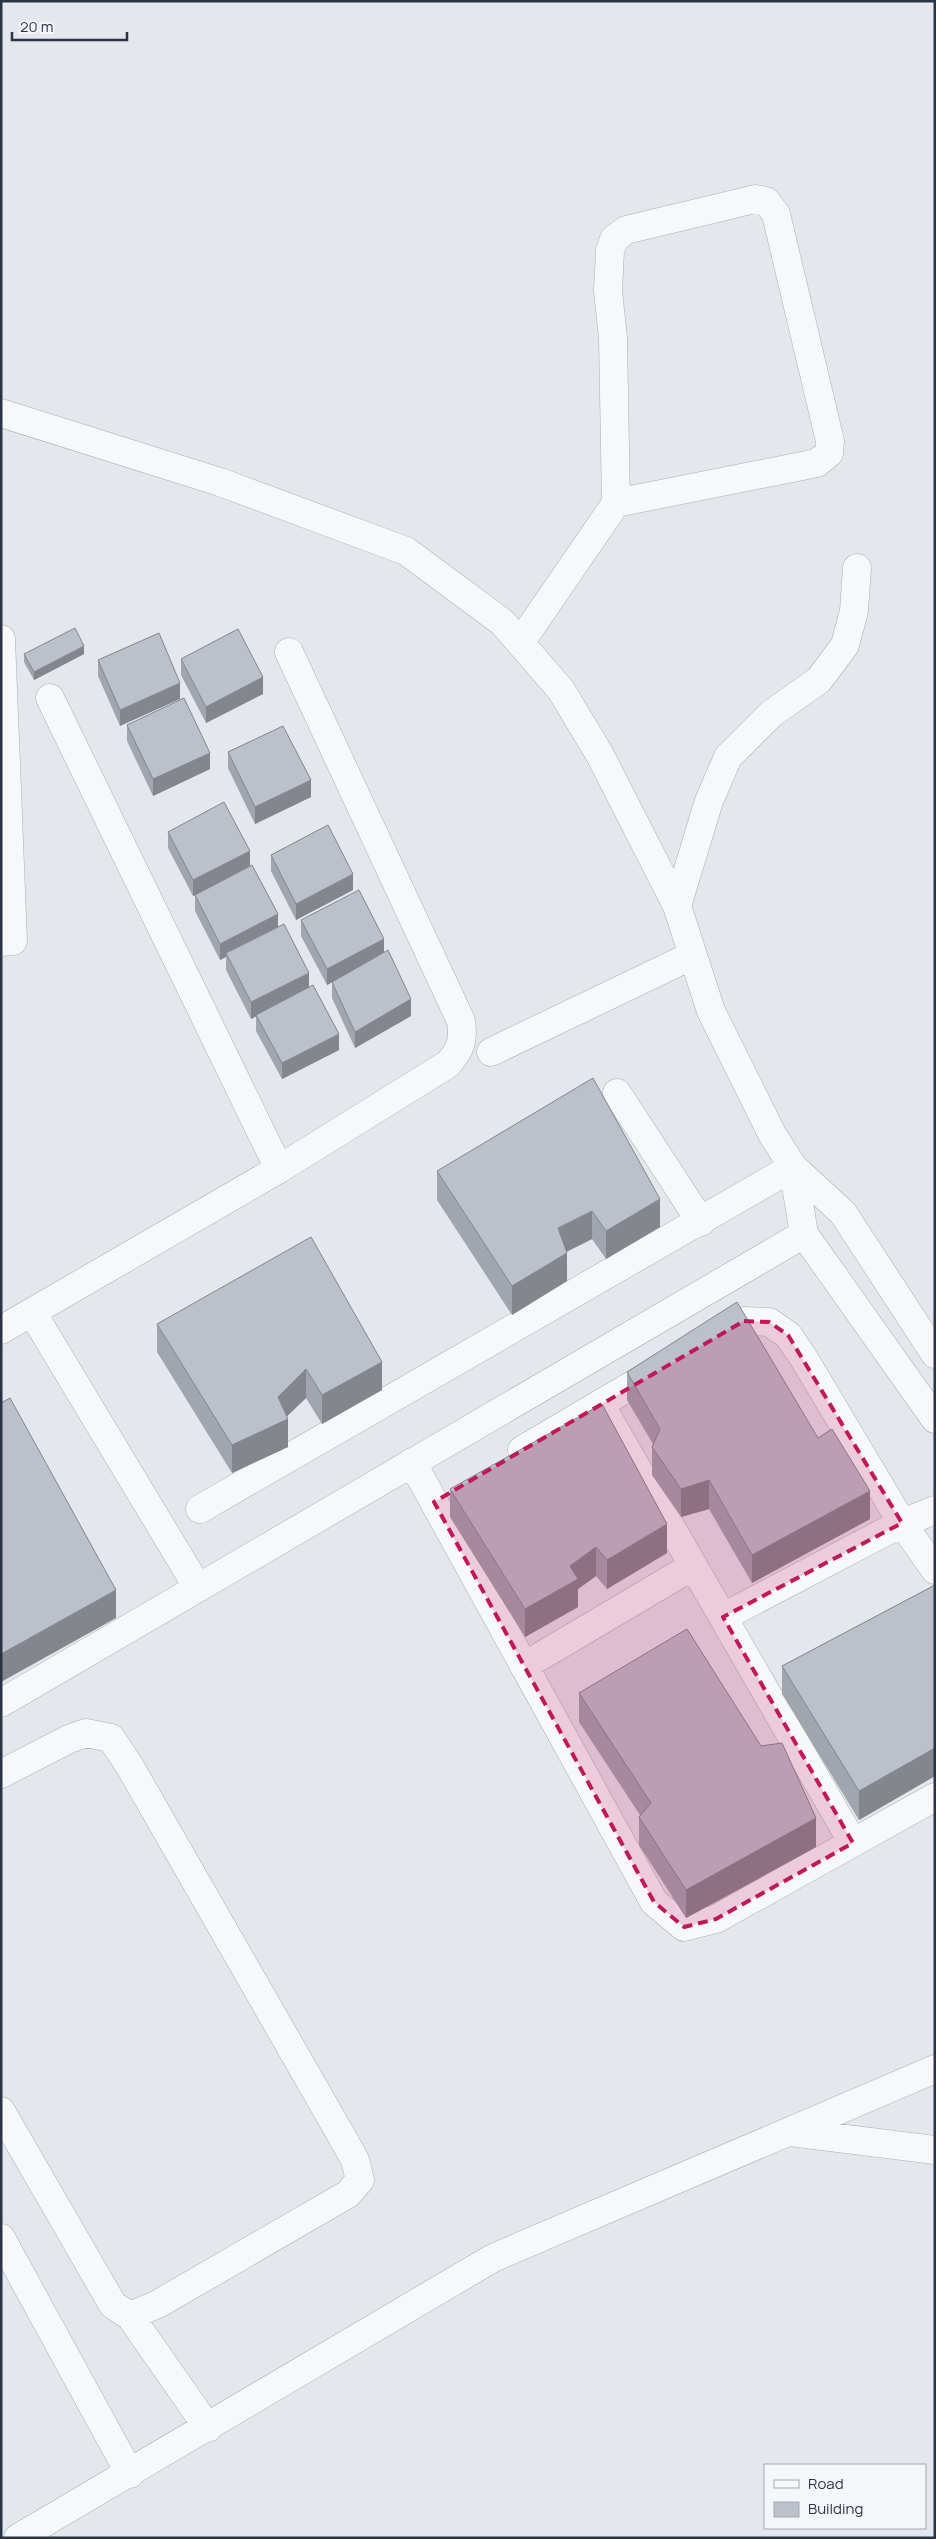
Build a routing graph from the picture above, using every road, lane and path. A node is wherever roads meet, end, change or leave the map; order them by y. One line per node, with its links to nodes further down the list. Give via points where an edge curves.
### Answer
1 (1, 413): 5 (street, via 220,482 406,551 502,622)
2 (616, 503): 2 (street, via 613,338 608,291 610,251 614,239 626,230 755,199 766,201 776,214 830,441 829,453 817,462); 5 (street)
3 (857, 568): 8 (street, via 854,611 845,645 819,680 771,714 728,758 709,801)
4 (1, 639): 9 (street, via 13,941)
5 (520, 643): 8 (street, via 561,690 600,755)
6 (289, 652): 14 (street, via 461,1021 463,1038 459,1052 448,1064)
7 (50, 698): 14 (street)
8 (677, 906): 10 (street)
9 (1, 942)
10 (693, 955): 11 (street); 13 (street, via 711,1011 772,1134)
11 (491, 1052)
12 (617, 1093): 15 (street)
13 (793, 1167): 15 (street); 16 (street); 19 (street, via 843,1213)
14 (279, 1169): 17 (street)
15 (701, 1222): 26 (street)
16 (804, 1234): 21 (street); 22 (street)
17 (32, 1312): 18 (street); 31 (street)
18 (1, 1330)
19 (935, 1354)
20 (600, 1404): 23 (street); 28 (street, via 744,1321 769,1322 788,1335 803,1357); 29 (street)
21 (935, 1419)
22 (412, 1462): 25 (street); 31 (street)
23 (500, 1463)
24 (459, 1487): 25 (street)
25 (434, 1502): 33 (street)
26 (200, 1508)
27 (935, 1510): 28 (street)
28 (902, 1523): 30 (street); 32 (street)
29 (693, 1566): 32 (street); 33 (street)
30 (935, 1570)
31 (198, 1588): 34 (street)
32 (723, 1617): 37 (street)
33 (524, 1666): 37 (street, via 654,1902 684,1927 716,1919)
34 (1, 1703)
35 (1, 1774): 43 (street, via 69,1738 86,1733 111,1738 342,2134 360,2180 348,2194 158,2304)
36 (935, 1796): 37 (street)
37 (852, 1842)
38 (935, 2069): 40 (street)
39 (1, 2111): 43 (street, via 112,2304)
40 (789, 2132): 41 (street); 44 (street, via 493,2258)
41 (935, 2150)
42 (1, 2238): 45 (street)
43 (130, 2316): 44 (street)
44 (208, 2428): 45 (street)
45 (130, 2474): 46 (street)
46 (18, 2538)

